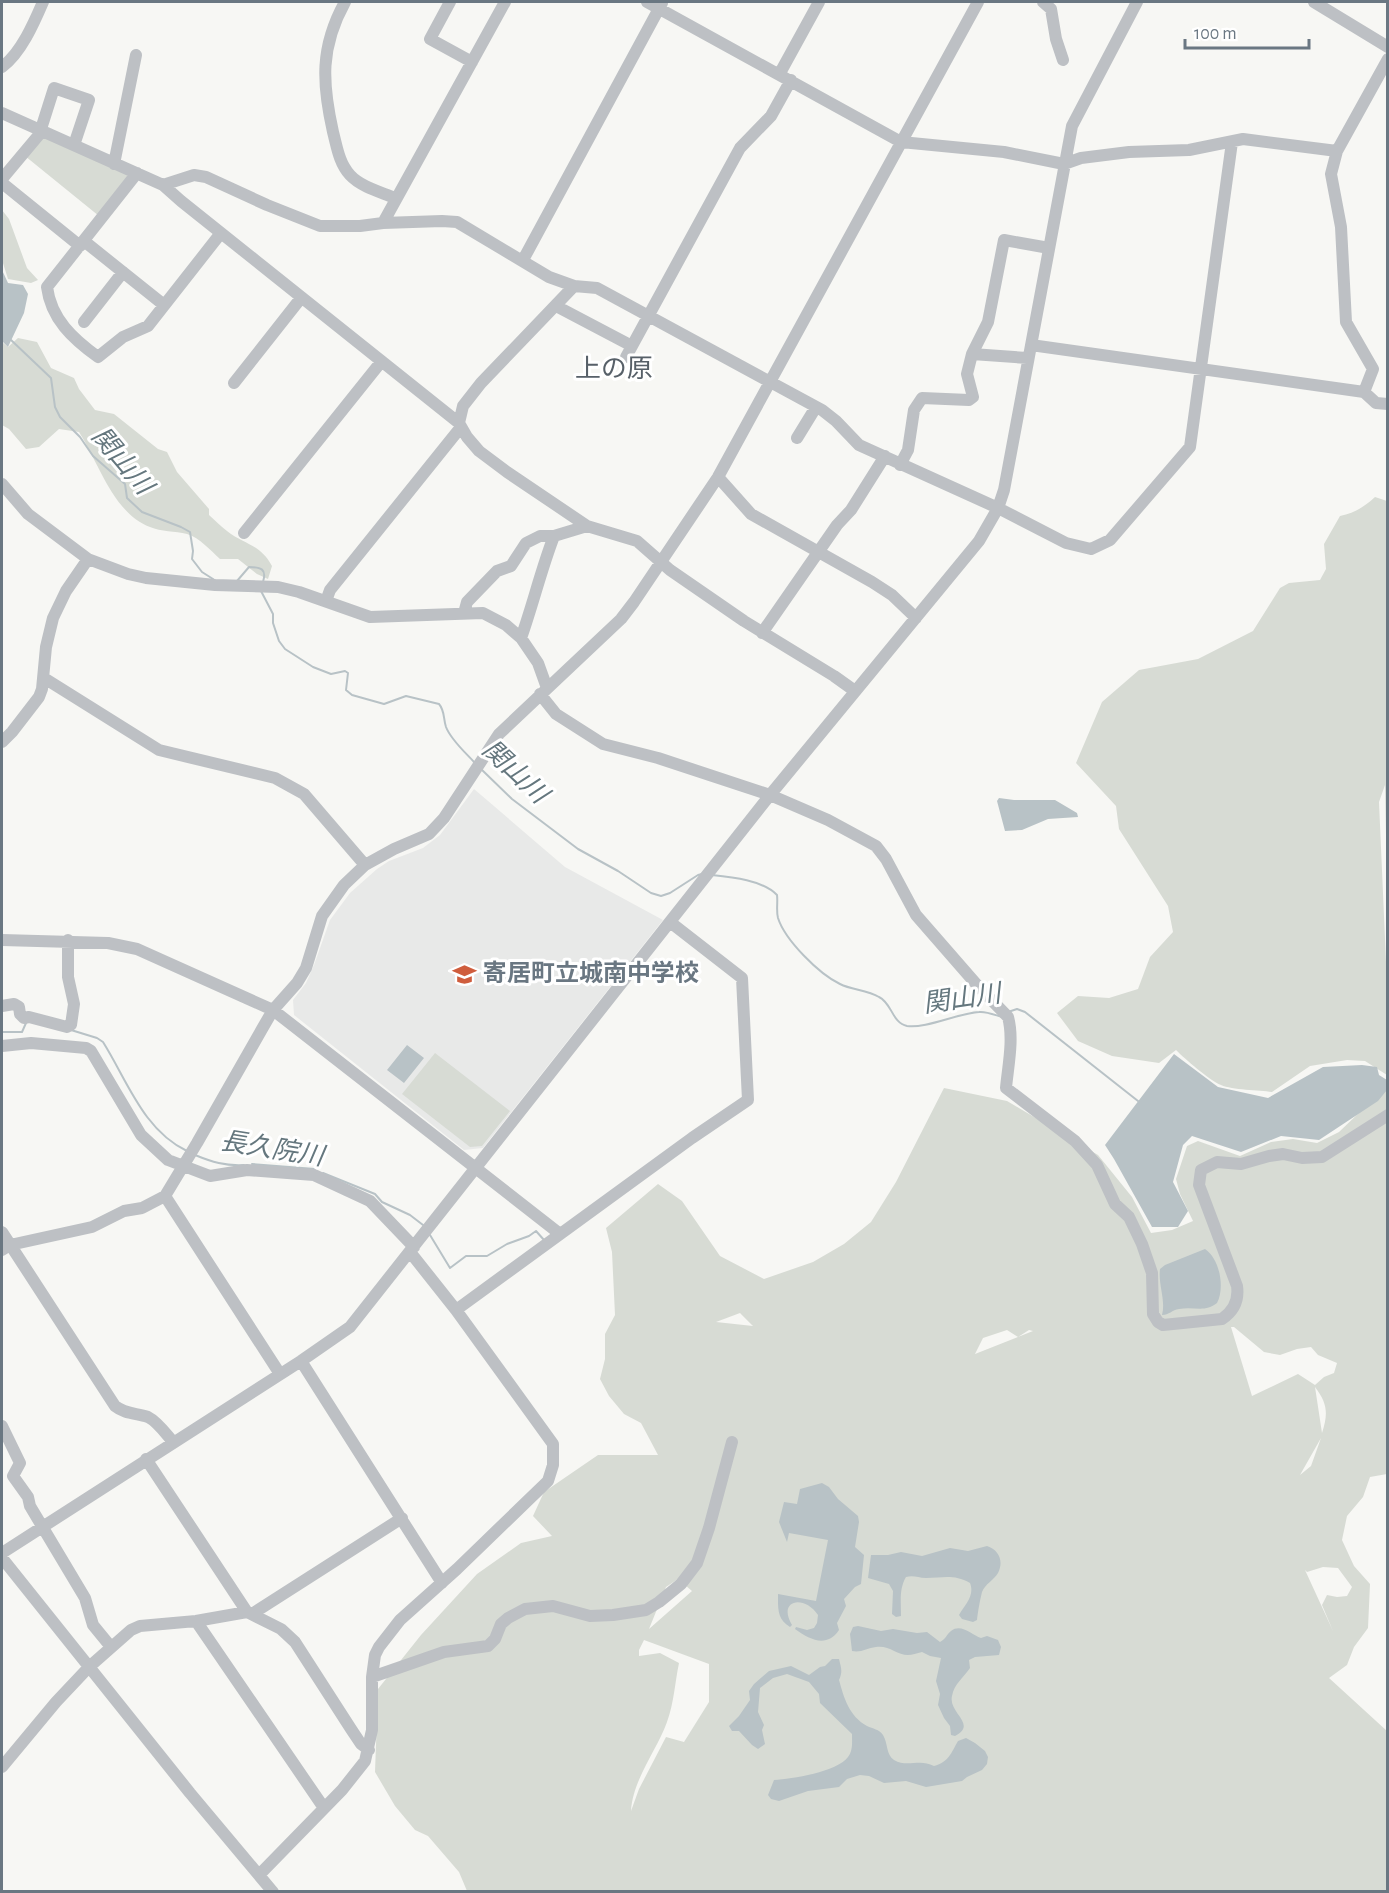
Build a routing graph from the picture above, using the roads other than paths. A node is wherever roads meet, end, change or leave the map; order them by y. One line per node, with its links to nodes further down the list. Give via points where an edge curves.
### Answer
1 (43, 2): 17 (street, via 29,32)
2 (345, 2): 30 (street, via 334,21 325,66 325,96 336,146 351,176)
3 (450, 2): 16 (street, via 430,39)
4 (505, 2): 16 (street)
5 (647, 2): 11 (street)
6 (819, 2): 18 (street)
7 (978, 2): 22 (street)
8 (1043, 2): 15 (street, via 1051,9)
9 (1137, 2): 26 (street, via 1072,126)
10 (1314, 2): 12 (street)
11 (660, 5): 18 (street); 35 (street)
12 (1388, 47)
13 (136, 55): 25 (street)
14 (1388, 59): 24 (street)
15 (1063, 60)
16 (472, 62): 30 (street)
17 (2, 67)
18 (785, 76): 22 (street); 41 (street, via 771,116 740,148)
19 (2, 112): 20 (street)
20 (42, 130): 23 (street); 23 (street, via 54,88 89,99); 28 (street)
21 (1232, 141): 24 (street, via 1243,139); 26 (street, via 1189,150 1090,157); 47 (street)
22 (901, 142): 26 (street); 49 (street)
23 (74, 145): 25 (street)
24 (1337, 151): 50 (street, via 1331,174 1341,227 1346,322 1373,369)
25 (114, 164): 27 (street)
26 (1064, 164): 34 (street)
27 (137, 173): 29 (street); 33 (street)
28 (2, 181): 33 (street)
29 (163, 185): 31 (street, via 194,175 206,177 320,226); 32 (street)
30 (395, 198): 31 (street)
31 (383, 223): 35 (street, via 457,222)
32 (221, 233): 38 (street); 39 (street)
33 (82, 243): 36 (street); 39 (street, via 47,287 57,317 68,332 98,357 123,337 148,326)
34 (1049, 248): 43 (street); 44 (street, via 1004,240 988,322)
35 (523, 260): 37 (street, via 549,277)
36 (123, 272): 39 (street); 42 (street)
37 (574, 286): 40 (street); 41 (street, via 597,288)
38 (301, 298): 46 (street); 48 (street)
39 (164, 305)
40 (556, 306): 41 (street, via 629,351); 53 (street, via 481,383 464,406)
41 (649, 315): 49 (street)
42 (84, 322)
43 (1031, 345): 45 (street); 47 (street)
44 (972, 354): 45 (street); 56 (street, via 967,374 973,397 922,398 914,410 908,450)
45 (1027, 358): 59 (street)
46 (381, 362): 53 (street); 61 (street)
47 (1200, 369): 50 (street); 59 (street, via 1190,447 1110,540 1090,549 1077,547)
48 (234, 383)
49 (771, 383): 52 (street); 57 (street)
50 (1364, 392): 51 (street, via 1376,403)
51 (1388, 404)
52 (816, 407): 54 (street); 55 (street, via 859,445)
53 (460, 425): 60 (street, via 479,451); 66 (street, via 330,590)
54 (798, 438)
55 (885, 456): 56 (street); 63 (street)
56 (900, 465): 59 (street)
57 (718, 477): 63 (street, via 751,514); 65 (street)
58 (2, 484): 64 (street, via 28,514)
59 (998, 508): 68 (street, via 979,541)
60 (587, 526): 62 (street); 65 (street, via 637,541)
61 (244, 533)
62 (554, 536): 67 (street, via 540,536 526,543 511,566 497,571 467,602); 70 (street)
63 (819, 551): 68 (street, via 892,595); 69 (street)
64 (88, 559): 66 (street, via 147,578 278,587); 71 (street, via 53,618)
65 (661, 564): 69 (street); 72 (street, via 621,619)
66 (326, 601): 67 (street, via 370,617)
67 (464, 613): 70 (street, via 483,613)
68 (916, 618): 73 (street)
69 (762, 633): 73 (street)
70 (521, 638): 72 (street, via 538,663)
71 (44, 678): 74 (street, via 39,698); 76 (street, via 159,750 275,778 294,787)
72 (543, 691): 75 (street, via 556,714 603,744); 76 (street, via 499,734 444,818 429,834)
73 (855, 691): 75 (street)
74 (2, 742)
75 (770, 795): 77 (street); 83 (street, via 876,846 916,915 1008,1017 1010,1055 1006,1088 1067,1134 1096,1165 1115,1204 1129,1217 1142,1244 1152,1273 1153,1314 1163,1325 1222,1319 1237,1302 1237,1286 1199,1185 1201,1170 1217,1162 1241,1164 1269,1155 1322,1157)
76 (365, 865): 81 (street, via 328,906 306,968)
77 (670, 922): 85 (street); 88 (street, via 742,978 748,1100)
78 (2, 940): 79 (street)
79 (68, 940): 80 (street, via 68,976 74,1004 71,1025 24,1018 14,1004); 81 (street, via 136,949)
80 (2, 1006)
81 (273, 1010): 84 (street); 85 (street)
82 (2, 1046): 84 (street, via 31,1043 91,1051 141,1135 168,1160)
83 (1388, 1115)
84 (182, 1166): 86 (street); 90 (street, via 210,1176 248,1170 314,1176 370,1201)
85 (476, 1169): 88 (street); 90 (street)
86 (165, 1196): 89 (street, via 92,1227); 93 (street)
87 (2, 1232): 89 (street)
88 (560, 1234): 91 (street)
89 (6, 1247): 95 (street, via 115,1406 148,1417)
90 (412, 1250): 91 (street); 92 (street, via 350,1327)
91 (456, 1310): 102 (street, via 553,1444 553,1465 548,1481)
92 (301, 1361): 93 (street); 98 (street)
93 (280, 1374): 95 (street)
94 (2, 1426): 99 (street, via 20,1463 14,1476)
95 (173, 1442): 97 (street)
96 (732, 1442): 107 (street, via 697,1563 681,1584 659,1602 646,1610 613,1615 590,1616 553,1606 525,1610 508,1617 488,1646 444,1652)
97 (146, 1459): 99 (street); 103 (street)
98 (402, 1518): 102 (street); 103 (street)
99 (42, 1527): 100 (street); 105 (street, via 85,1598 93,1626)
100 (2, 1553)
101 (2, 1558): 106 (street)
102 (442, 1583): 107 (street, via 400,1620 379,1647)
103 (249, 1613): 104 (street); 108 (street, via 281,1629 295,1642 351,1730)
104 (196, 1621): 105 (street, via 140,1626); 110 (street)
105 (111, 1647): 106 (street)
106 (89, 1667): 109 (street); 111 (street)
107 (372, 1677): 108 (street)
108 (369, 1750): 110 (street, via 359,1770)
109 (2, 1767)
110 (324, 1808): 111 (street)
111 (259, 1875): 112 (street)
112 (273, 1892)

